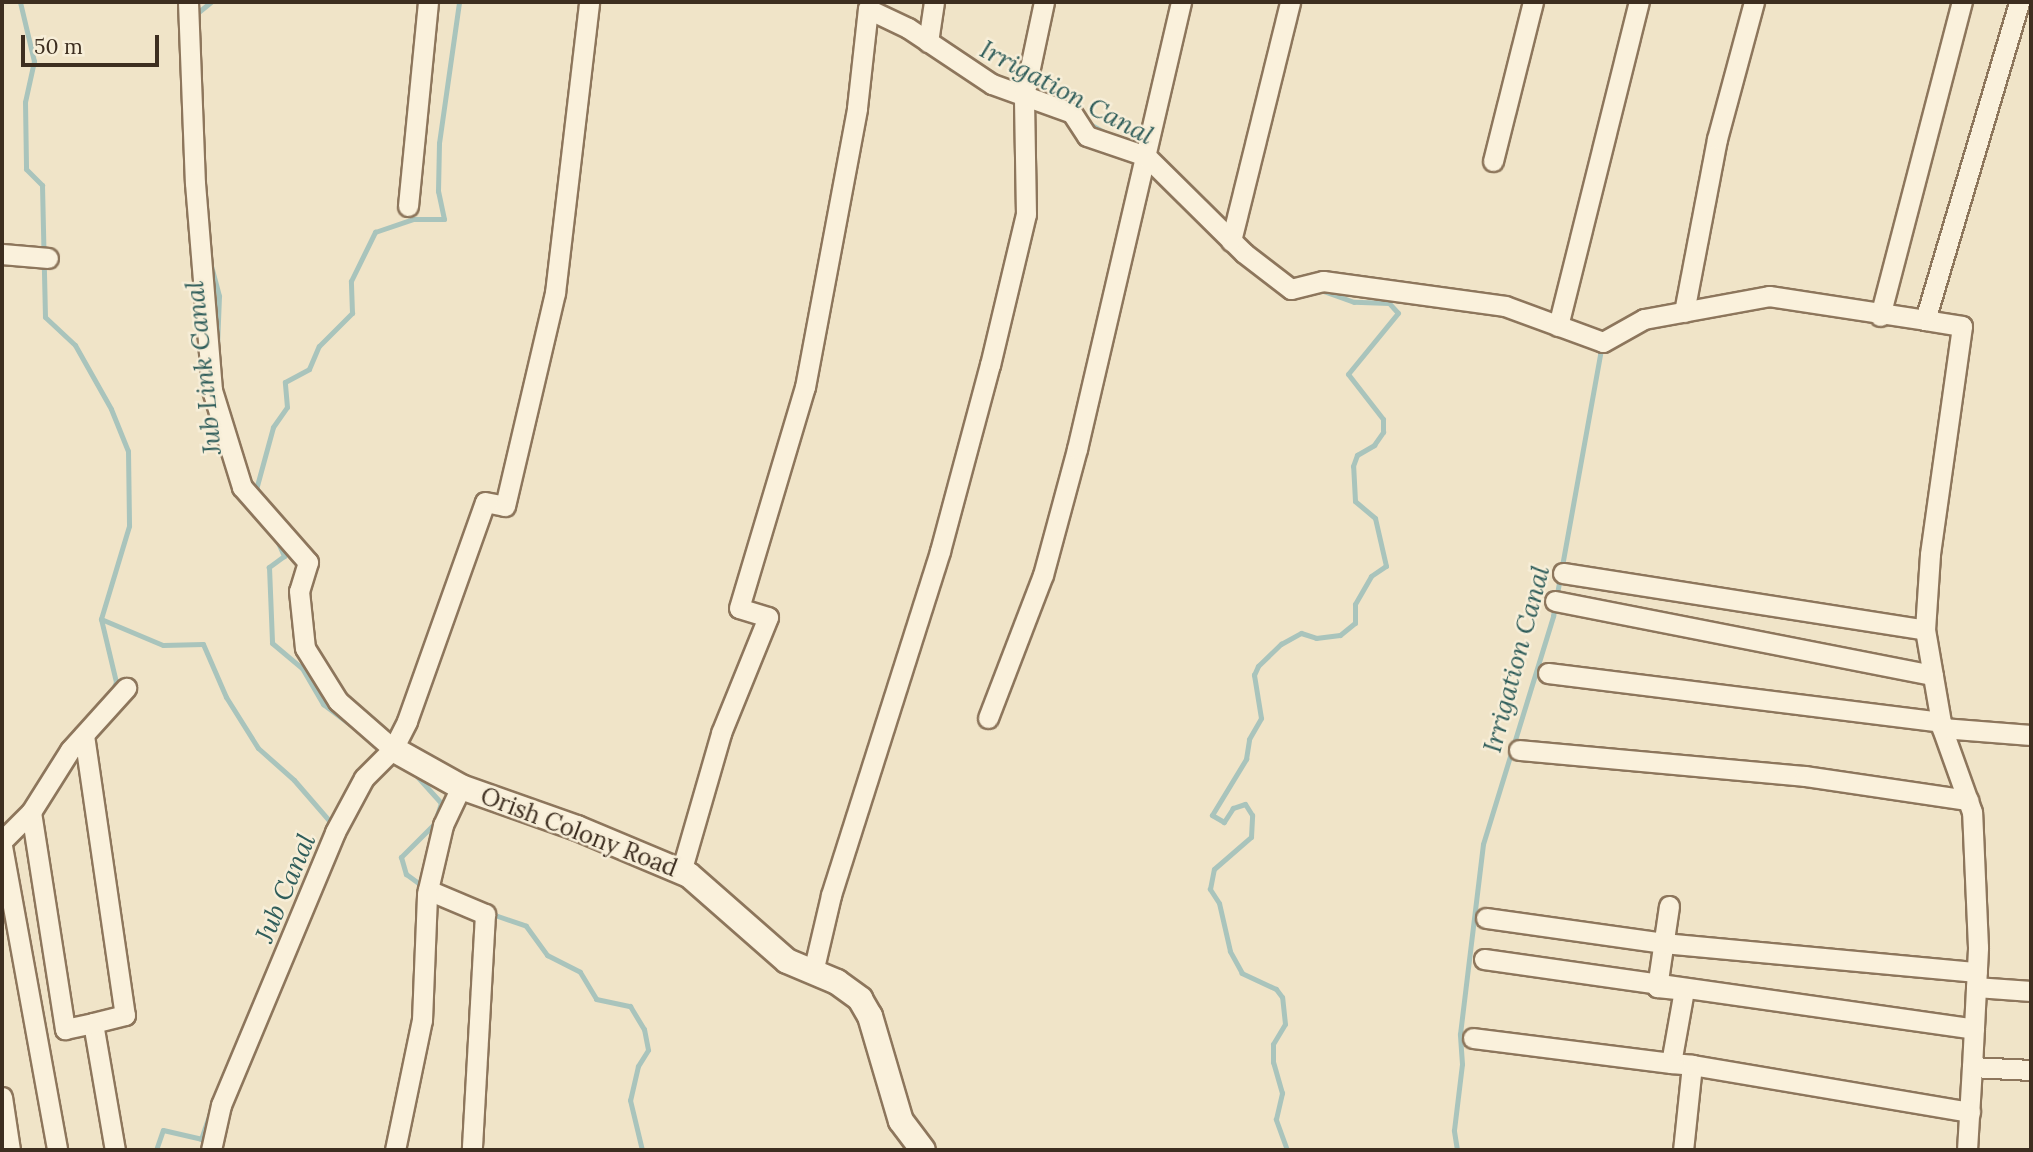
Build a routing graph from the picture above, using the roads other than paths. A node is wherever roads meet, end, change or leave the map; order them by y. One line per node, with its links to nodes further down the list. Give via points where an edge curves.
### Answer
1 (188, 2): 35 (street, via 195,183 212,390 242,487 308,562 299,591 305,648 338,701)
2 (428, 2): 17 (street)
3 (589, 2): 35 (street, via 555,293 505,506 485,502)
4 (934, 2): 13 (street)
5 (1044, 2): 14 (street)
6 (1181, 2): 15 (street)
7 (1290, 2): 18 (street)
8 (1533, 2): 16 (street)
9 (1639, 2): 24 (street)
10 (1754, 2): 21 (street, via 1717,139)
11 (1962, 2): 22 (street)
12 (2019, 2): 23 (street)
13 (928, 41): 14 (street, via 992,84); 41 (street, via 868,9 857,108 805,387 739,608 768,617 721,733)
14 (1024, 96): 15 (street, via 1072,113 1087,136); 47 (street, via 1026,214 990,365 932,576 831,895)
15 (1146, 156): 18 (street); 31 (street, via 1077,449 1042,575)
16 (1493, 161)
17 (408, 206)
18 (1231, 241): 24 (street, via 1291,289 1323,281 1453,298 1505,306)
19 (2, 254): 20 (street)
20 (48, 258)
21 (1684, 312): 22 (street, via 1769,296); 24 (street, via 1644,320 1603,342)
22 (1880, 316): 23 (street)
23 (1925, 320): 27 (street, via 1962,326 1930,554)
24 (1558, 326)
25 (1563, 573): 27 (street)
26 (1555, 601): 29 (street)
27 (1925, 630): 29 (street)
28 (1548, 673): 32 (street)
29 (1933, 675): 32 (street)
30 (126, 688): 33 (street)
31 (988, 718)
32 (1941, 725): 34 (street); 38 (street)
33 (84, 735): 39 (street); 51 (street, via 125,1015)
34 (2031, 735)
35 (393, 749): 37 (street, Orish Colony Road); 63 (street, via 364,778 335,832 221,1105)
36 (1519, 750): 38 (street, via 1805,776)
37 (461, 787): 41 (street, Orish Colony Road, via 578,828); 42 (street, via 443,825)
38 (1968, 800): 48 (street, via 1972,811)
39 (31, 812): 40 (street); 51 (street, via 65,1029)
40 (3, 840): 61 (street)
41 (681, 872): 47 (street, Orish Colony Road, via 787,961)
42 (428, 890): 64 (street, via 422,1020); 65 (street, via 485,914)
43 (1668, 906): 45 (street)
44 (1486, 918): 45 (street)
45 (1663, 943): 48 (street); 49 (street)
46 (1484, 959): 49 (street)
47 (813, 972): 66 (street, Orish Colony Road, via 838,982 860,999 870,1016 901,1121)
48 (1976, 980): 50 (street); 52 (street)
49 (1657, 987): 52 (street, via 1782,999); 54 (street, via 1684,990)
50 (2031, 991)
51 (93, 1023): 62 (street)
52 (1974, 1029): 56 (street)
53 (1473, 1038): 54 (street)
54 (1671, 1063): 55 (street)
55 (1692, 1065): 59 (street); 67 (street)
56 (1972, 1067): 57 (street); 59 (street)
57 (2031, 1070)
58 (2, 1097): 60 (street)
59 (1970, 1112): 68 (street)
60 (10, 1150)
61 (57, 1150)
62 (115, 1150)
63 (211, 1150)
64 (396, 1150)
65 (472, 1150)
66 (923, 1150)
67 (1683, 1150)
68 (1967, 1150)

